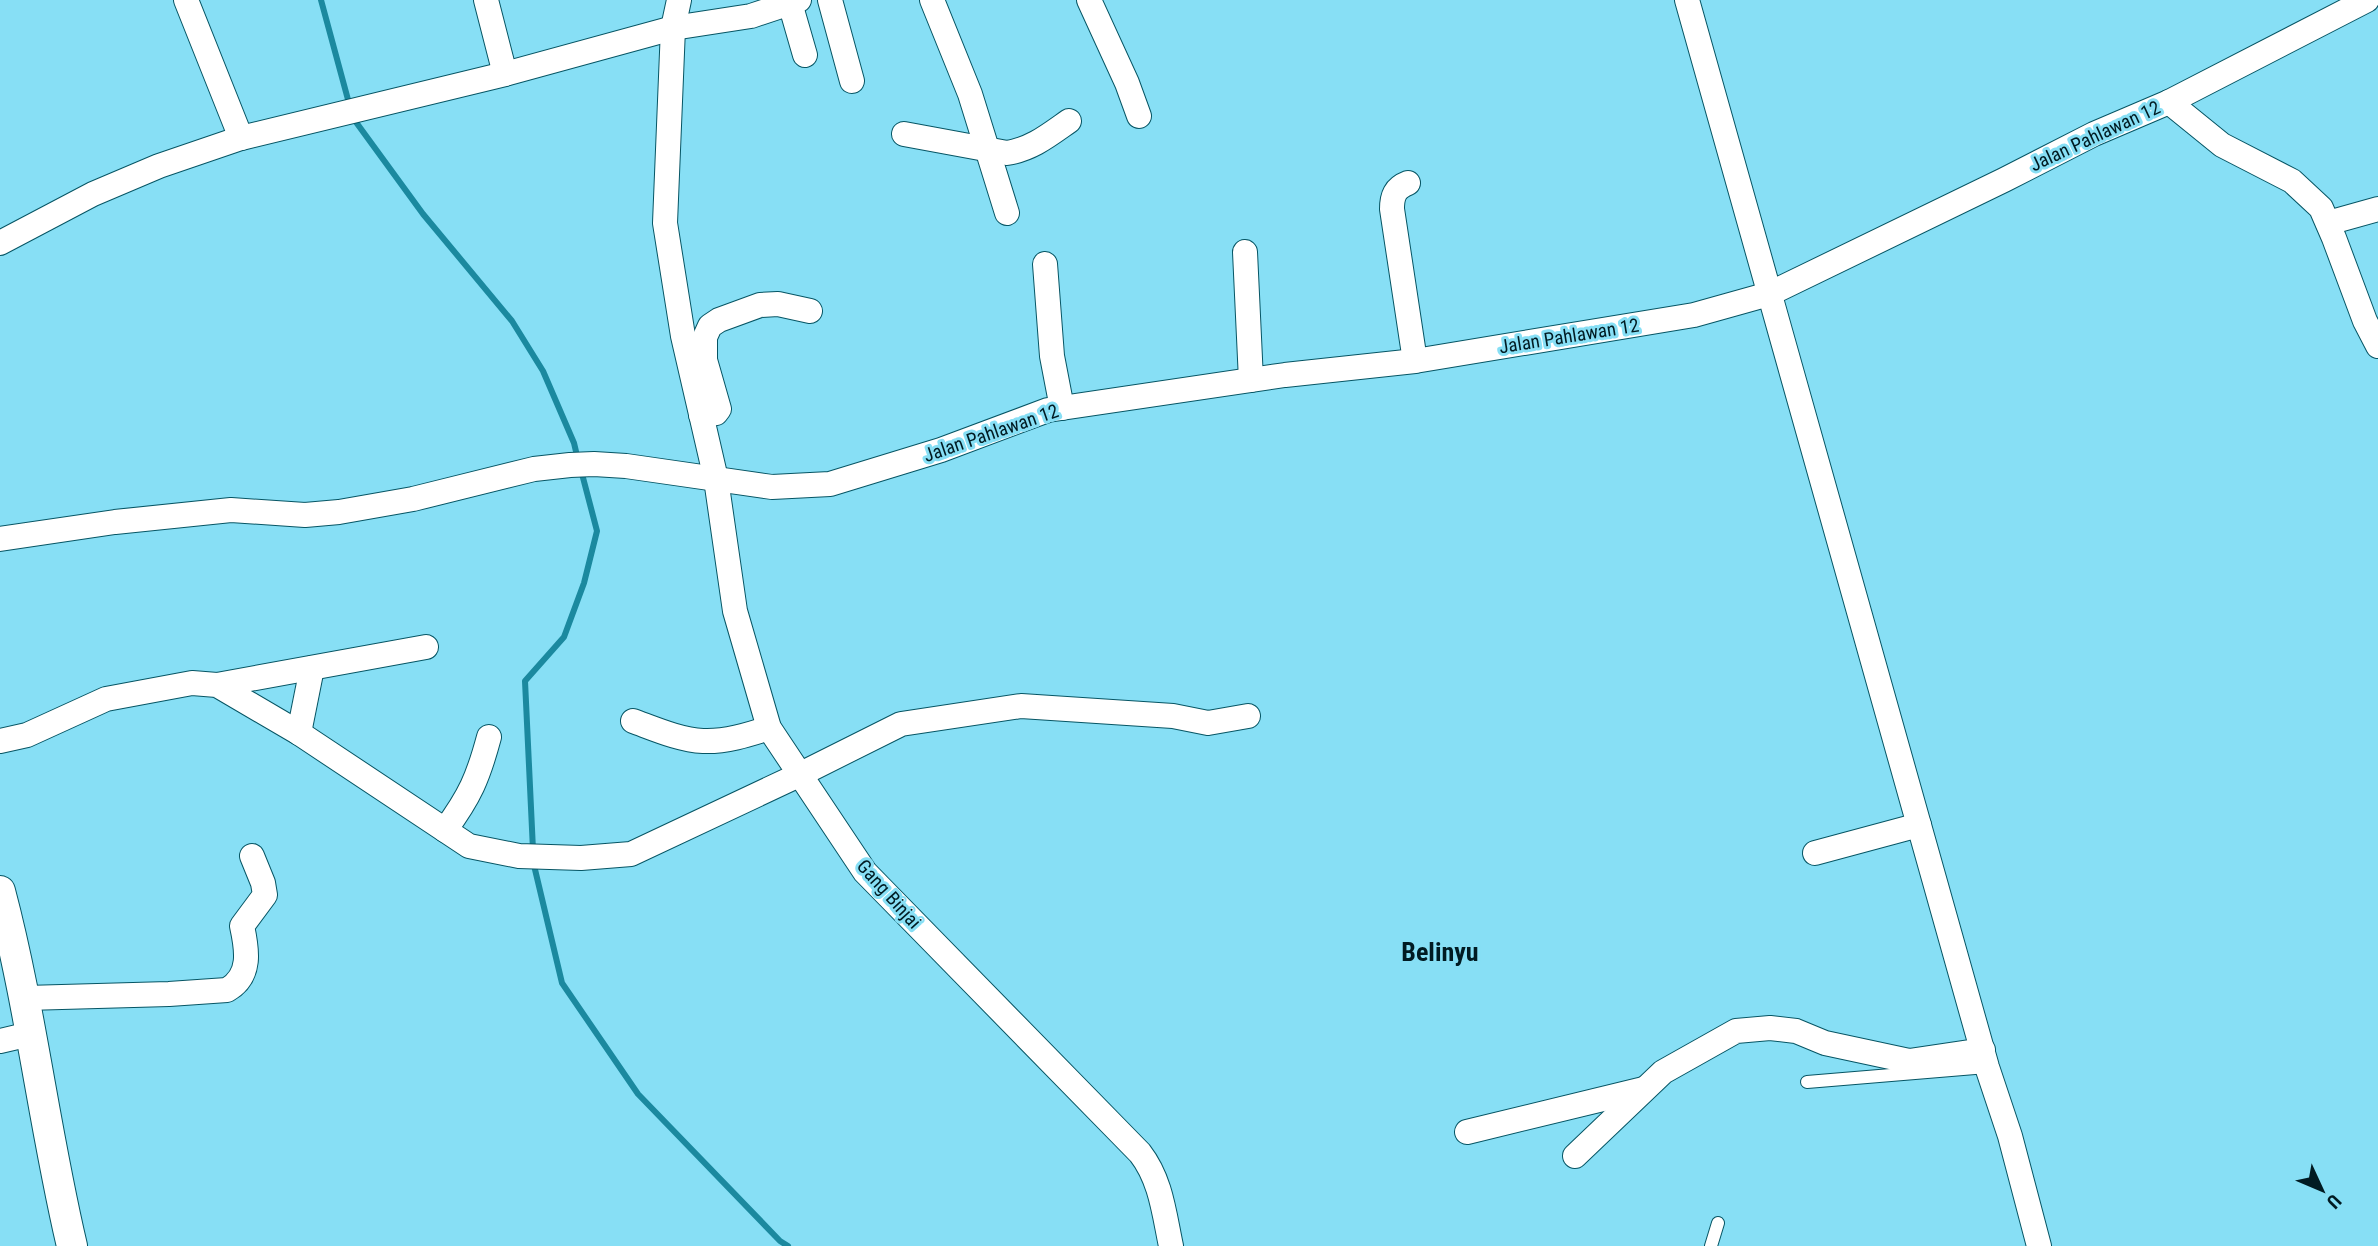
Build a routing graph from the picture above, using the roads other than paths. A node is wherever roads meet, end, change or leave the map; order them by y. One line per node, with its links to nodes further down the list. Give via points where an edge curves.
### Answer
1 (186, 0): 18 (street)
2 (486, 0): 12 (street)
3 (679, 0): 10 (street, Gang Binjai)
4 (830, 0): 13 (street)
5 (932, 0): 19 (street)
6 (1089, 0): 15 (street)
7 (1687, 0): 27 (street)
8 (2367, 0): 14 (street, Jalan Pahlawan 12)
9 (794, 2): 10 (street, via 751,16); 11 (street)
10 (673, 29): 12 (street); 33 (street, Gang Binjai, via 665,223)
11 (805, 55)
12 (505, 74): 18 (street)
13 (852, 81)
14 (2169, 102): 23 (street, via 2222,145 2292,181 2321,208); 27 (street, Jalan Pahlawan 12, via 2094,134)
15 (1139, 116)
16 (1069, 121): 19 (street, via 1021,151)
17 (904, 134): 19 (street)
18 (241, 138): 24 (street, via 93,194)
19 (987, 148): 22 (street)
20 (1408, 183): 30 (street, via 1399,186 1392,197 1392,209)
21 (2378, 209): 23 (street)
22 (1007, 213)
23 (2328, 223): 29 (street)
24 (0, 243)
25 (1245, 252): 31 (street)
26 (1045, 264): 32 (street, via 1052,356)
27 (1769, 294): 30 (street, Jalan Pahlawan 12, via 1694,315); 46 (street)
28 (810, 311): 33 (street, via 760,305 710,326 705,360 719,409)
29 (2378, 346)
30 (1415, 361): 31 (street, Jalan Pahlawan 12)
31 (1251, 380): 32 (street, Jalan Pahlawan 12)
32 (1062, 408): 34 (street, Jalan Pahlawan 12, via 830,484 772,487)
33 (701, 415): 34 (street, Gang Binjai)
34 (716, 480): 35 (street, Jalan Pahlawan 12, via 626,466 582,465 534,469 339,512 231,510); 41 (street, Gang Binjai, via 734,611)
35 (0, 539)
36 (426, 647): 37 (street)
37 (312, 668): 38 (street); 42 (street)
38 (217, 685): 42 (street); 44 (street, via 192,683 106,699 27,735)
39 (1248, 716): 45 (street, via 1208,723 1173,716 1021,706 901,723)
40 (633, 721): 41 (street, via 703,741)
41 (769, 728): 45 (street, Gang Binjai)
42 (299, 733): 47 (street)
43 (489, 737): 47 (street, via 467,801)
44 (0, 741)
45 (801, 774): 47 (street, via 631,854 531,857 469,846); 61 (street, Gang Binjai, via 865,872 1152,1168)
46 (1919, 825): 48 (street); 54 (street)
47 (445, 830)
48 (1815, 853)
49 (252, 856): 51 (street, via 265,895 242,926 248,957 233,986 169,994)
50 (0, 891): 51 (street)
51 (26, 998): 52 (street)
52 (30, 1034): 53 (street); 60 (street)
53 (0, 1041)
54 (1985, 1058): 55 (lane); 56 (street, via 1909,1061 1825,1043 1796,1031 1736,1031 1663,1072); 63 (street)
55 (1807, 1082)
56 (1645, 1089): 57 (street); 58 (street)
57 (1467, 1132)
58 (1575, 1156)
59 (1718, 1223): 62 (lane)
60 (72, 1246)
61 (1171, 1246)
62 (1711, 1246)
63 (2039, 1246)

